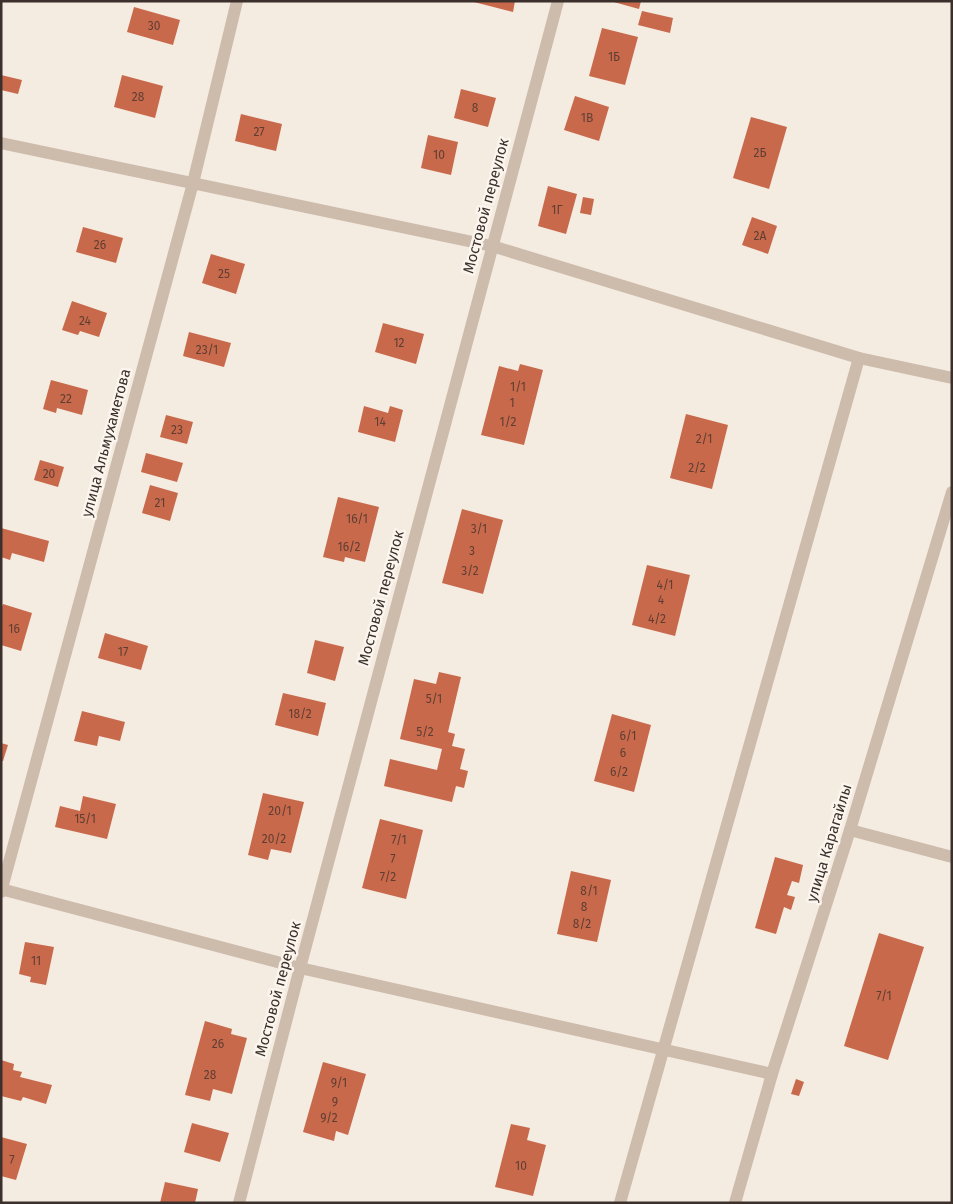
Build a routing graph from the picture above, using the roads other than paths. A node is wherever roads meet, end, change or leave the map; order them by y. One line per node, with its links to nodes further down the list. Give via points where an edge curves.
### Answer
1 (237, 1): 4 (street, улица Альмухаметова)
2 (558, 1): 5 (street, Мостовой переулок)
3 (1, 143): 4 (street)
4 (193, 183): 5 (street); 11 (street, улица Альмухаметова)
5 (492, 246): 6 (street); 12 (street, Мостовой переулок)
6 (860, 358): 7 (street); 13 (street)
7 (952, 378)
8 (952, 492): 9 (street, улица Карагайлы)
9 (850, 830): 10 (street); 14 (street, улица Карагайлы)
10 (952, 857)
11 (2, 890): 12 (street)
12 (300, 968): 13 (street); 15 (street, Мостовой переулок)
13 (663, 1050): 14 (street); 16 (street)
14 (772, 1074): 17 (street, улица Карагайлы)
15 (239, 1203)
16 (620, 1203)
17 (735, 1203)

